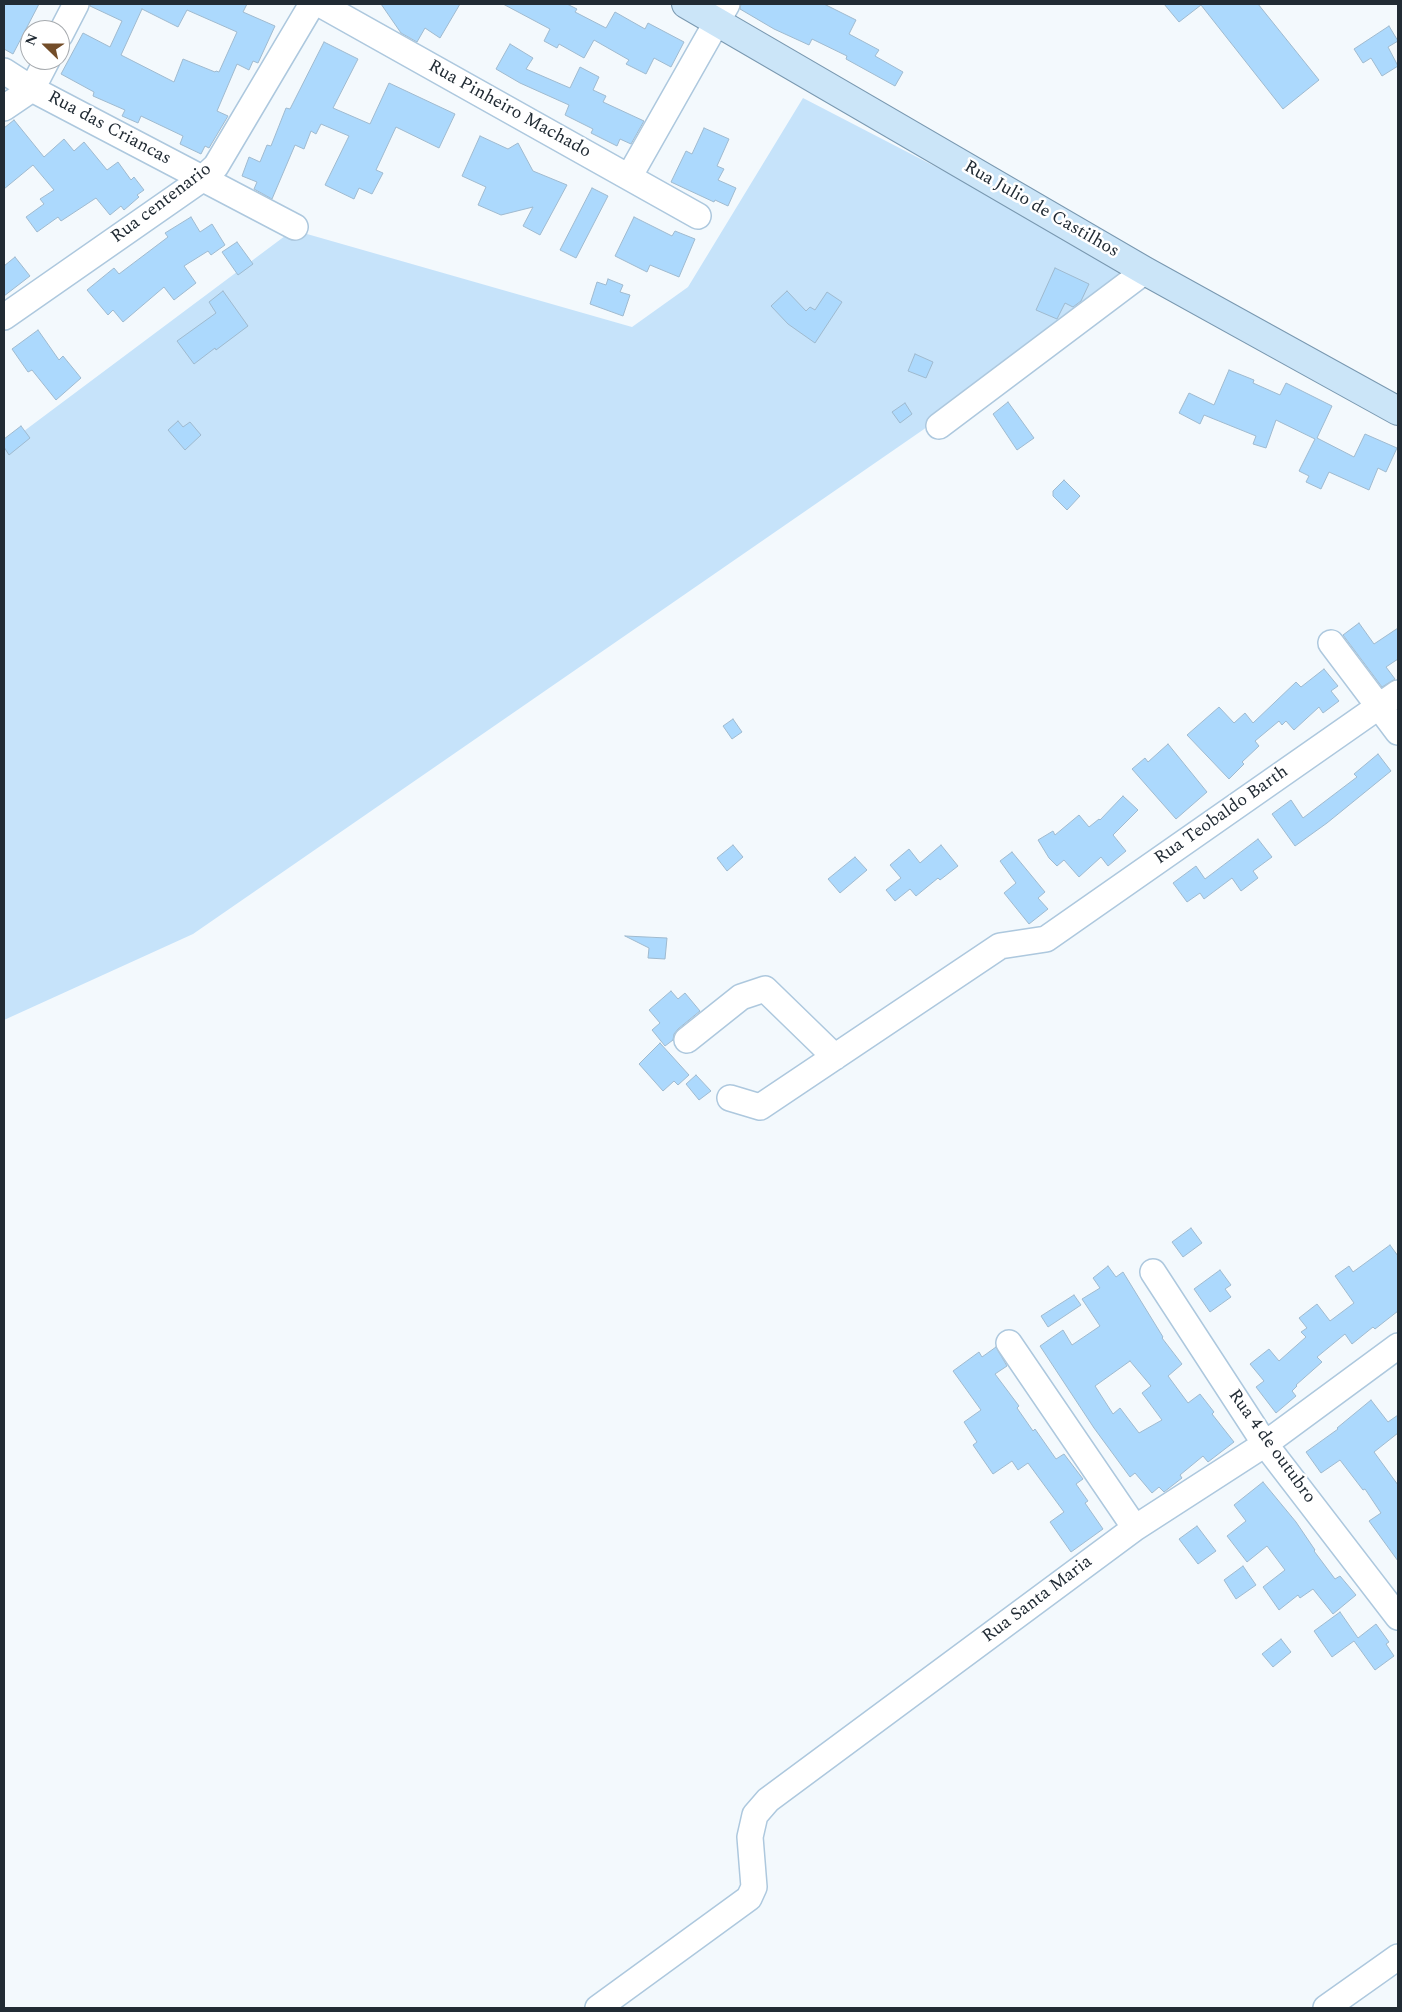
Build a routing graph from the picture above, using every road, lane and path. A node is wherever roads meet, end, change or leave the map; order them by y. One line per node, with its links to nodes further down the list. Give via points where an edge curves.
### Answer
1 (76, 4): 6 (street)
2 (312, 4): 12 (street, Rua centenario, via 216,166)
3 (320, 4): 11 (street, Rua Pinheiro Machado)
4 (686, 4): 5 (main road, Rua Julio de Castilhos)
5 (722, 13): 11 (street); 15 (main road, Rua Julio de Castilhos)
6 (68, 20)
7 (42, 70): 9 (street)
8 (4, 71): 9 (street, Rua das Criancas)
9 (32, 89): 10 (street); 12 (street, Rua das Criancas)
10 (4, 108)
11 (629, 177): 13 (street, Rua Pinheiro Machado)
12 (202, 179): 14 (street, Rua das Criancas); 16 (street, Rua centenario)
13 (698, 216)
14 (294, 227)
15 (1145, 271): 17 (main road, Rua Julio de Castilhos); 18 (street)
16 (4, 317)
17 (1398, 411)
18 (939, 426)
19 (1332, 643): 20 (street)
20 (1389, 700): 21 (street); 23 (street, Rua Teobaldo Barth, via 1046,938 1000,946)
21 (1398, 732)
22 (687, 1040): 23 (street, via 741,997 766,989)
23 (835, 1057): 24 (street, via 760,1107)
24 (730, 1098)
25 (1152, 1272): 28 (street, Rua 4 de outubro)
26 (1009, 1343): 29 (street)
27 (1398, 1346): 28 (street, Rua Santa Maria)
28 (1265, 1444): 29 (street, Rua Santa Maria); 30 (street, Rua 4 de outubro)
29 (1135, 1528): 32 (street, Rua Santa Maria, via 768,1800 755,1815 750,1837 754,1887 748,1898)
30 (1398, 1617)
31 (1398, 1957): 33 (street)
32 (598, 2008)
33 (1326, 2008)

